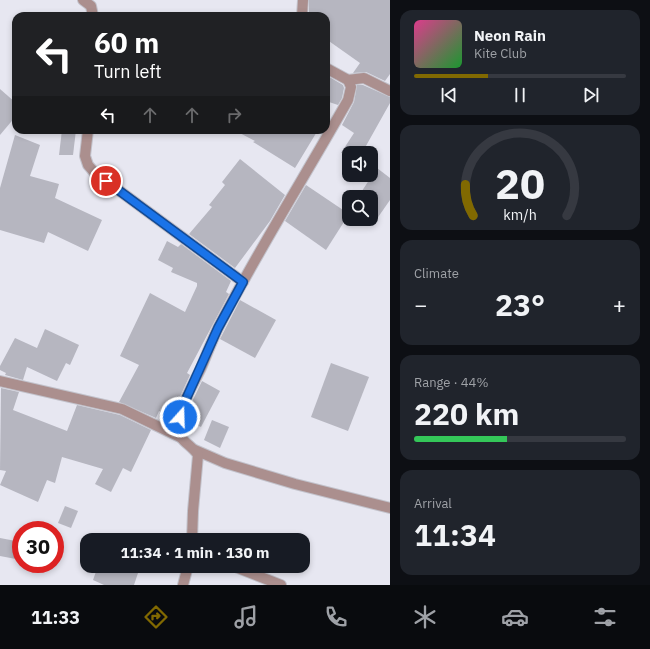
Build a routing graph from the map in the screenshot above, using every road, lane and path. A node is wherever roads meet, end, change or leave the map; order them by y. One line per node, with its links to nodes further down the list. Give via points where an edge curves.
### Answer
1 (83, 0): 3 (street, via 91,6)
2 (303, 0): 4 (street)
3 (92, 12)
4 (302, 12)
5 (330, 70): 6 (street)
6 (348, 80): 7 (street, via 364,78); 8 (street, via 351,87 348,100)
7 (390, 91)
8 (330, 131)
9 (88, 134): 11 (street, via 85,156 94,172)
10 (328, 134): 11 (street)
11 (243, 282): 13 (street, via 218,328 182,408 177,425)
12 (0, 381): 13 (street, via 122,409)
13 (180, 437): 14 (street)
14 (195, 450): 15 (street, via 225,463 295,484); 16 (street, via 198,455)
15 (390, 508)
16 (192, 533)
17 (186, 573): 19 (street)
18 (251, 573): 20 (street)
19 (183, 585)
20 (281, 585)

